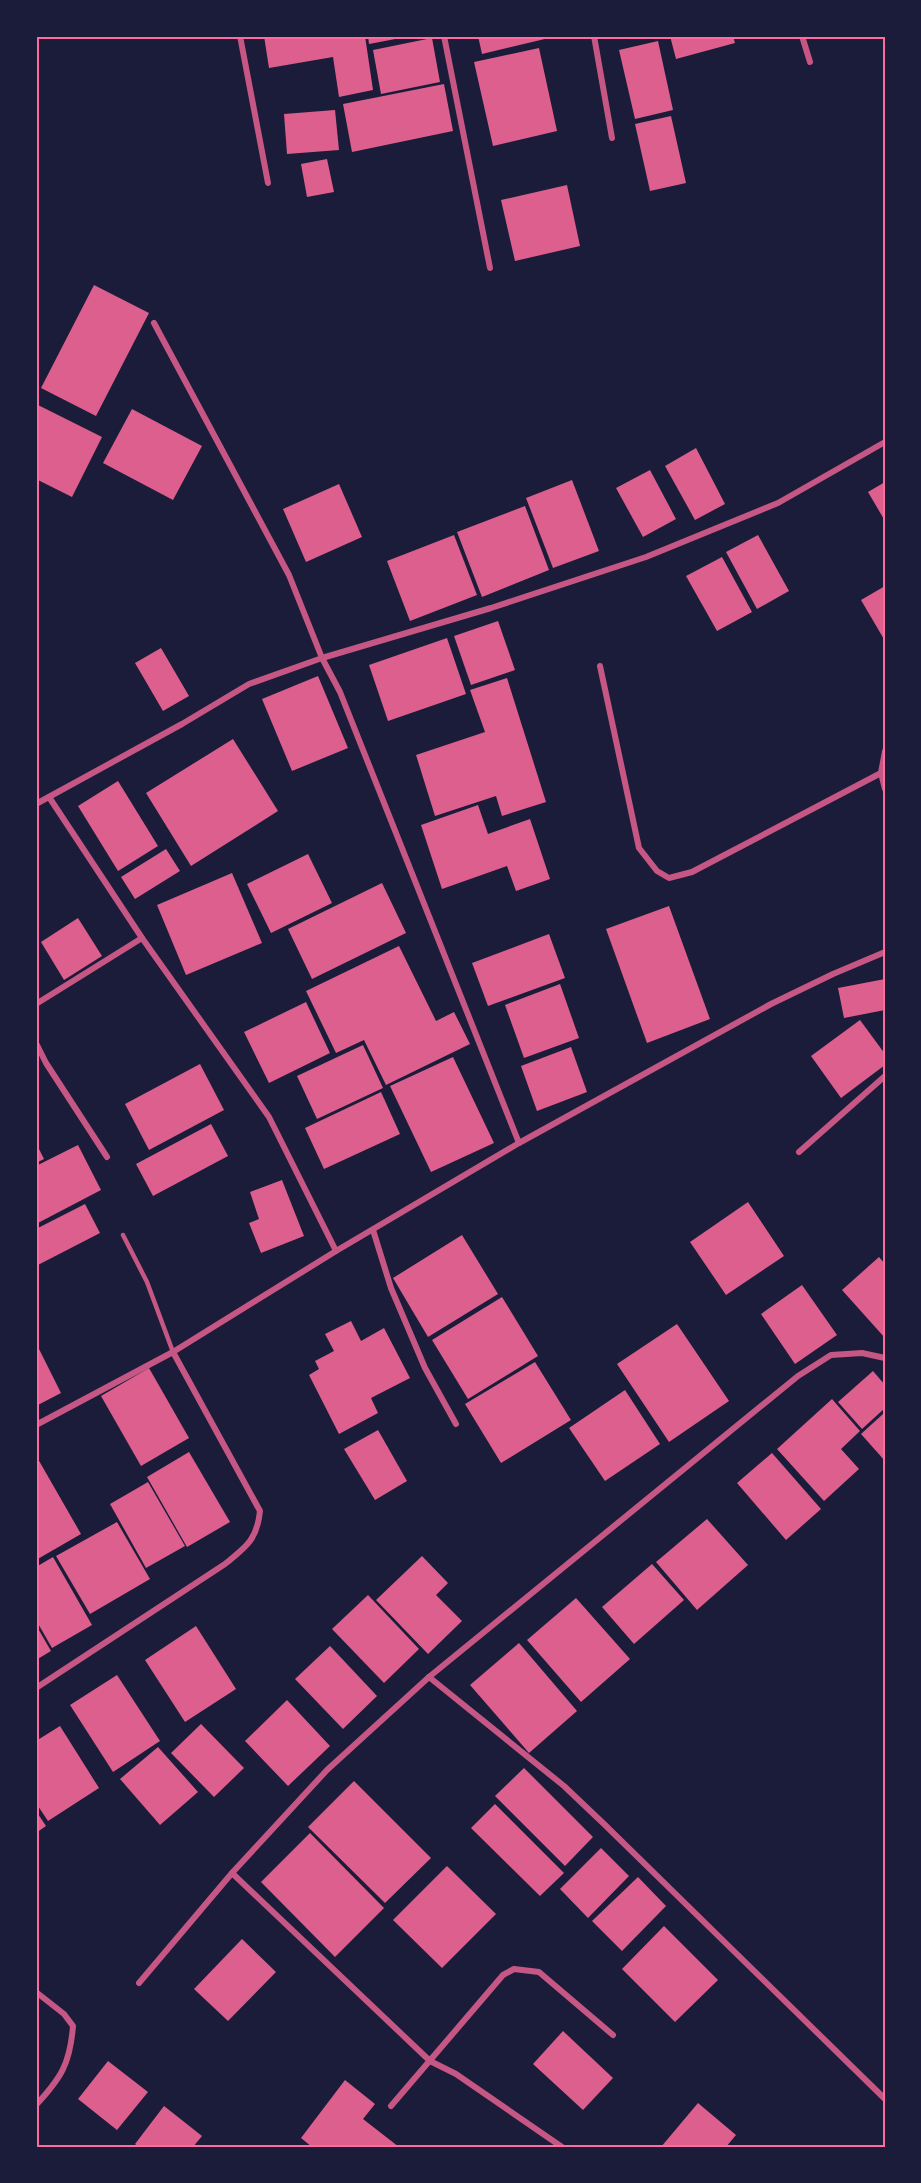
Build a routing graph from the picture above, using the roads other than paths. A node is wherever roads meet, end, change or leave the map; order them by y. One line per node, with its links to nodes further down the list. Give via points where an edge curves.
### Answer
1 (240, 36): 7 (street)
2 (444, 36): 8 (street)
3 (594, 36): 6 (street)
4 (802, 36): 5 (street)
5 (810, 63)
6 (612, 138)
7 (268, 183)
8 (490, 268)
9 (154, 322): 11 (street, via 289,576)
10 (885, 442): 11 (street, via 778,503 646,557)
11 (322, 658): 16 (street, via 249,684); 23 (street, via 340,692)
12 (600, 666): 14 (street, via 639,848 657,871 669,878 692,873)
13 (885, 751): 14 (street)
14 (882, 773): 15 (street)
15 (885, 789)
16 (49, 797): 17 (street); 18 (street)
17 (36, 804)
18 (142, 938): 20 (street); 28 (street, via 268,1117)
19 (885, 952): 23 (street, via 771,1004)
20 (36, 1004)
21 (36, 1043): 25 (street)
22 (885, 1076): 24 (street)
23 (519, 1143): 26 (street)
24 (799, 1152)
25 (107, 1158)
26 (373, 1230): 28 (street); 31 (street, via 391,1288 425,1368)
27 (123, 1235): 29 (lane, via 147,1282)
28 (336, 1251): 29 (street)
29 (173, 1352): 32 (street); 34 (street, via 260,1511 258,1527 248,1545 225,1564)
30 (885, 1358): 33 (street, via 861,1353 831,1355 798,1376)
31 (456, 1424)
32 (36, 1425)
33 (429, 1677): 35 (street, via 327,1770); 40 (street, via 564,1786)
34 (36, 1688)
35 (232, 1873): 36 (street); 39 (street)
36 (138, 1983)
37 (36, 1992): 41 (street, via 73,2026 65,2069)
38 (613, 2036): 39 (street, via 539,1972 514,1969 503,1975)
39 (430, 2061): 42 (street); 43 (street, via 456,2074)
40 (885, 2099)
41 (36, 2105)
42 (391, 2106)
43 (561, 2147)

